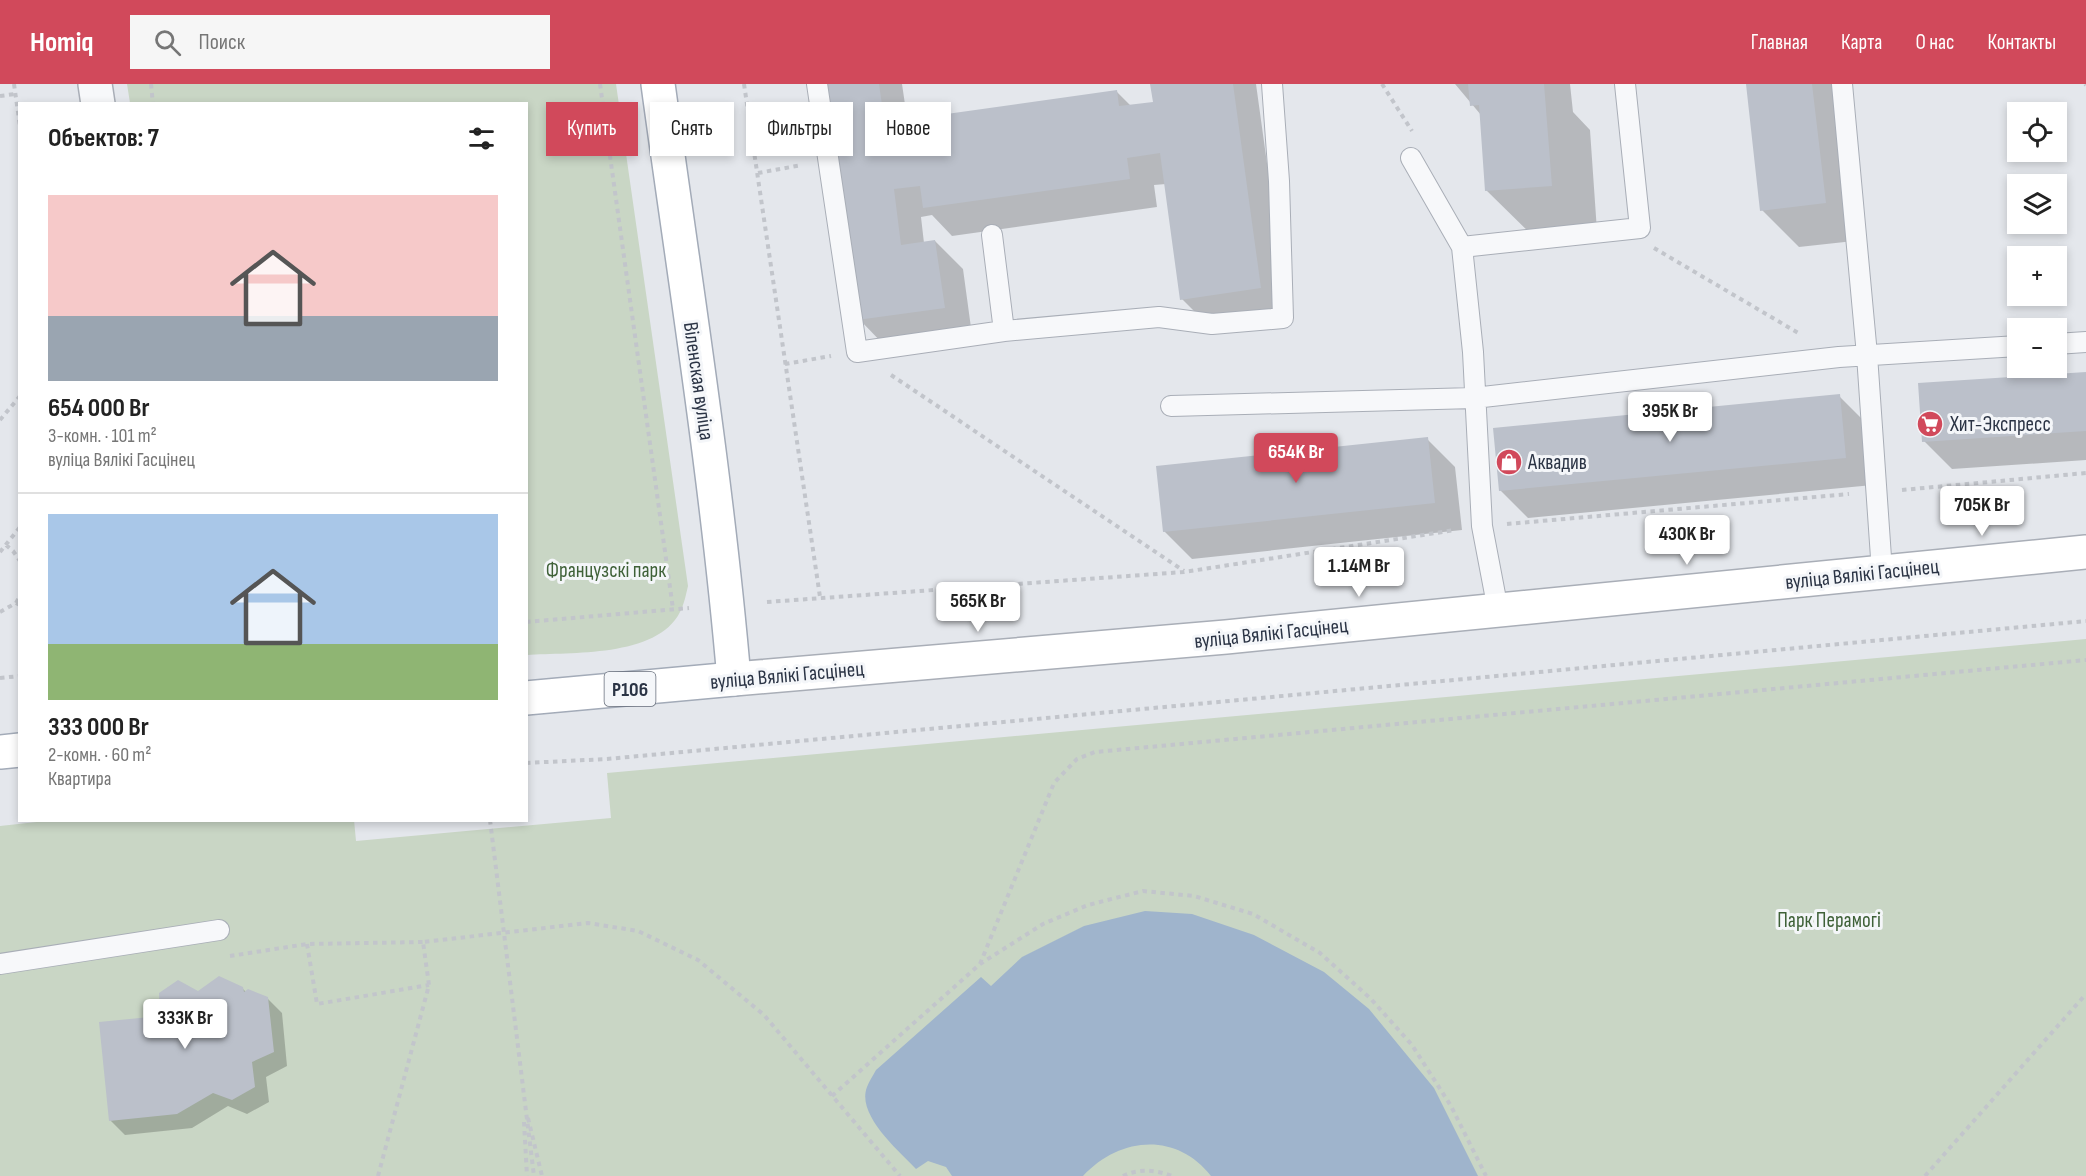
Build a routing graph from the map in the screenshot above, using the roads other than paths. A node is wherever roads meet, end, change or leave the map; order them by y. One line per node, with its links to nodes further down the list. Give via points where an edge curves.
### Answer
1 (95, 84): 7 (street)
2 (658, 84): 21 (main road, Віленская вуліца, via 714,487)
3 (817, 84): 11 (lane, via 857,352)
4 (1272, 84): 11 (lane, via 1283,318 1212,324 1159,317)
5 (1624, 84): 10 (lane, via 1640,228)
6 (1842, 84): 15 (lane)
7 (98, 102)
8 (1411, 158): 10 (lane)
9 (992, 235): 11 (lane)
10 (1462, 247): 16 (lane)
11 (1004, 331)
12 (2086, 342): 13 (lane)
13 (2067, 343)
14 (2007, 347): 15 (lane)
15 (1867, 355): 16 (lane); 19 (lane)
16 (1474, 398): 17 (lane); 20 (lane, via 1482,526)
17 (1172, 406)
18 (2086, 552): 19 (main road, вуліца Вялікі Гасцінец / Р106)
19 (1882, 572): 20 (main road, вуліца Вялікі Гасцінец / Р106)
20 (1498, 610): 21 (main road, вуліца Вялікі Гасцінец / Р106)
21 (734, 679): 22 (main road, вуліца Вялікі Гасцінец / Р106)
22 (528, 698)
23 (18, 750): 24 (main road)
24 (0, 752)
25 (219, 930): 26 (lane)
26 (0, 964)

